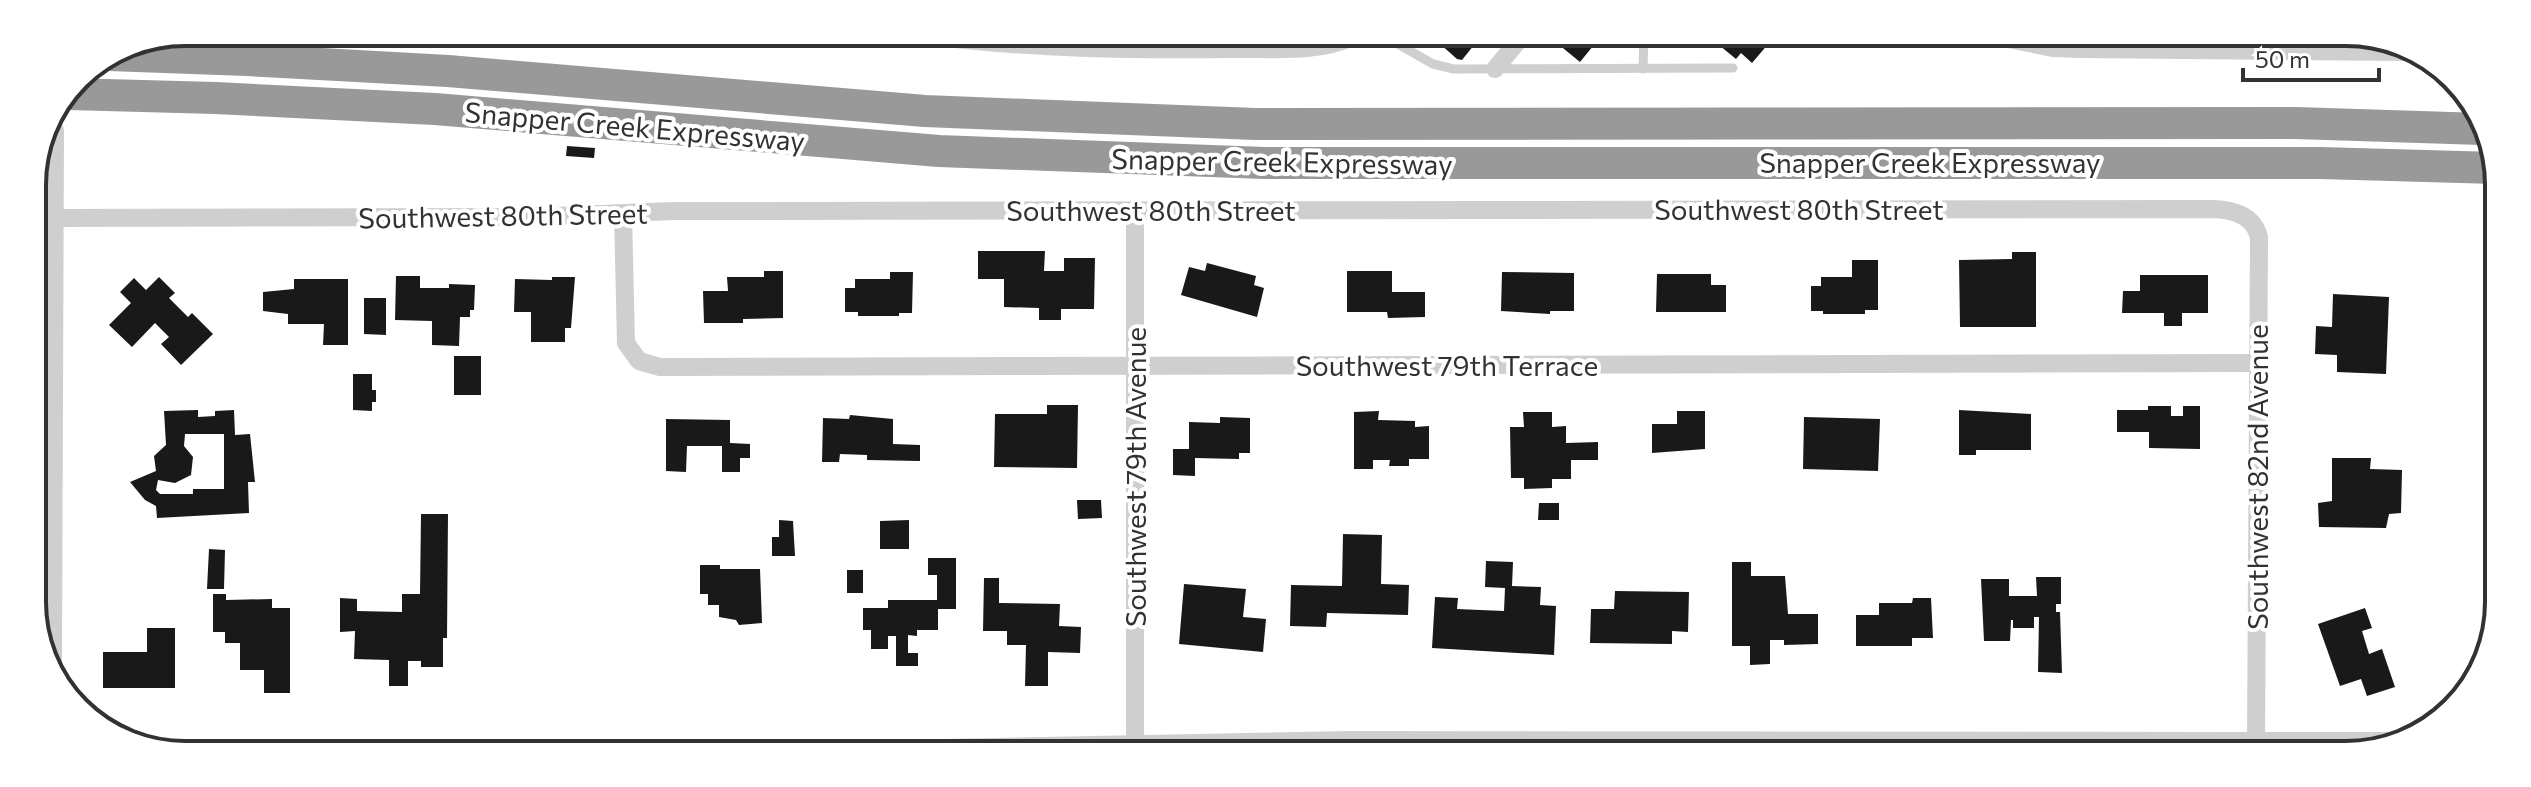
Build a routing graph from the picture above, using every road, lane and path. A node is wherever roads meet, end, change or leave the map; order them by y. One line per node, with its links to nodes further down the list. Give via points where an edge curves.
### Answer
1 (1400, 46): 6 (lane, via 1444,67)
2 (1514, 46): 6 (street)
3 (1644, 46): 7 (lane)
4 (135, 56): 9 (highway, Snapper Creek Expressway, via 381,67 849,106 1136,121 2295,123)
5 (1733, 68): 7 (lane)
6 (1495, 69): 7 (lane)
7 (1643, 69)
8 (81, 94): 11 (highway, Snapper Creek Expressway, via 435,109 872,146 1135,160)
9 (2472, 129)
10 (53, 146): 14 (street)
11 (2483, 168)
12 (1135, 210): 13 (street, Southwest 80th Street); 15 (street, Southwest 80th Street, via 2213,209); 17 (street, Southwest 79th Avenue)
13 (623, 214): 14 (street, Southwest 80th Street); 17 (street, Southwest 79th Terrace, via 624,331 628,348 639,361 668,368)
14 (52, 218): 18 (street)
15 (2248, 218): 16 (street, Southwest 82nd Avenue, via 2259,237)
16 (2256, 363): 17 (street, Southwest 79th Terrace); 20 (street, Southwest 82nd Avenue)
17 (1135, 366): 19 (street, Southwest 79th Avenue)
18 (51, 636)
19 (1135, 741)
20 (2256, 741): 21 (street)
21 (2355, 741)

